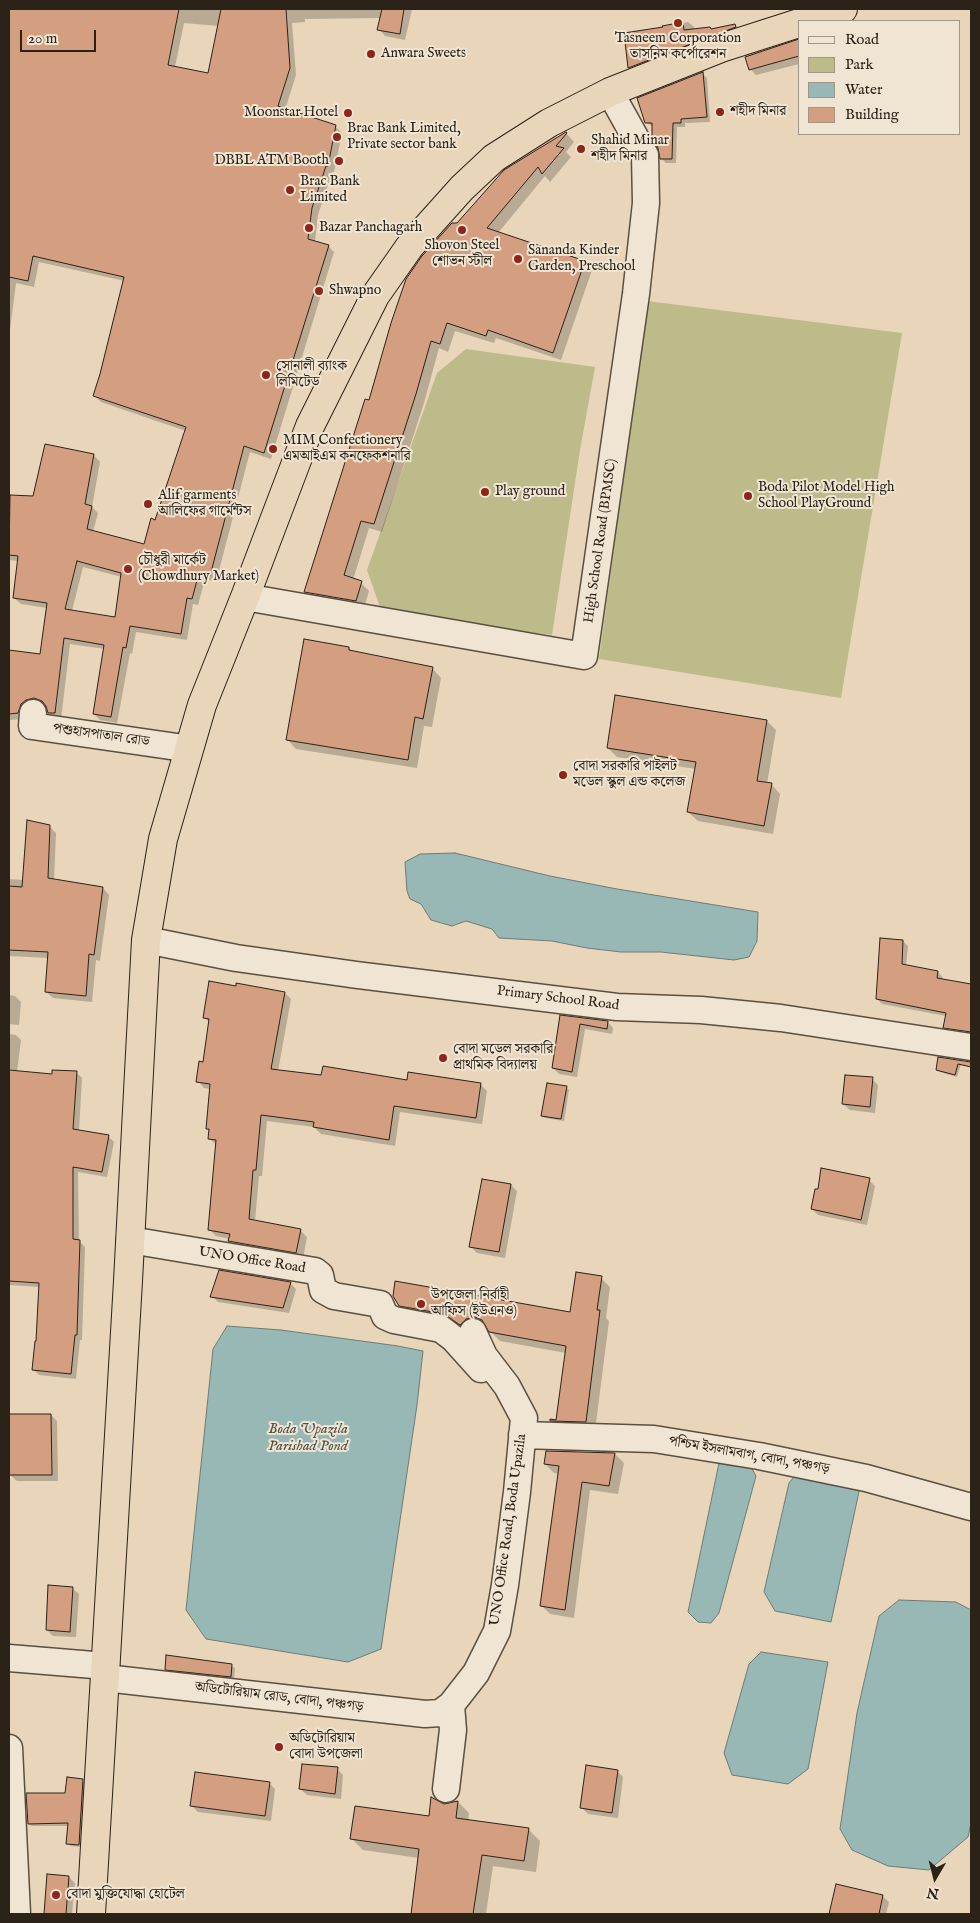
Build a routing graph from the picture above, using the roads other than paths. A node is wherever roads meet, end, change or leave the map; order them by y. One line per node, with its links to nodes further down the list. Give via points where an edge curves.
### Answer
1 (843, 9): 2 (highway)
2 (807, 20)
3 (798, 23): 4 (highway, via 721,48)
4 (610, 92): 5 (highway, via 549,123 494,158 410,246 375,296 310,426); 5 (street, High School Road (BPMSC), via 644,155 646,203 584,656)
5 (245, 597): 8 (highway, via 202,705 171,810 157,866)
6 (33, 713): 7 (street, পশুহাসপাতাল রোড, via 32,726)
7 (184, 748)
8 (146, 940): 9 (street, Primary School Road, via 236,958 357,975 617,1007 701,1010 781,1018); 10 (highway)
9 (971, 1047)
10 (130, 1240): 12 (street, UNO Office Road, via 315,1271 320,1275 323,1290 334,1296 380,1304 385,1316 394,1320 441,1329 486,1375); 16 (highway)
11 (472, 1332): 12 (street, UNO Office Road, Boda Upazila, via 484,1356)
12 (508, 1386): 13 (street, UNO Office Road, Boda Upazila, via 524,1418)
13 (522, 1435): 14 (street, পশ্চিম ইসলামবাগ, বোদা, পঞ্চগড়, via 654,1439 866,1478); 17 (street, UNO Office Road, Boda Upazila, via 506,1576 496,1631 476,1674)
14 (971, 1507)
15 (9, 1658): 16 (street, অডিটোরিয়াম রোড, বোদা, পঞ্চগড়)
16 (106, 1672): 17 (street, অডিটোরিয়াম রোড, বোদা, পঞ্চগড়, via 425,1714 440,1712); 21 (highway)
17 (451, 1705): 19 (street, via 453,1730)
18 (9, 1748): 20 (street)
19 (446, 1790)
20 (16, 1914)
21 (91, 1914)

